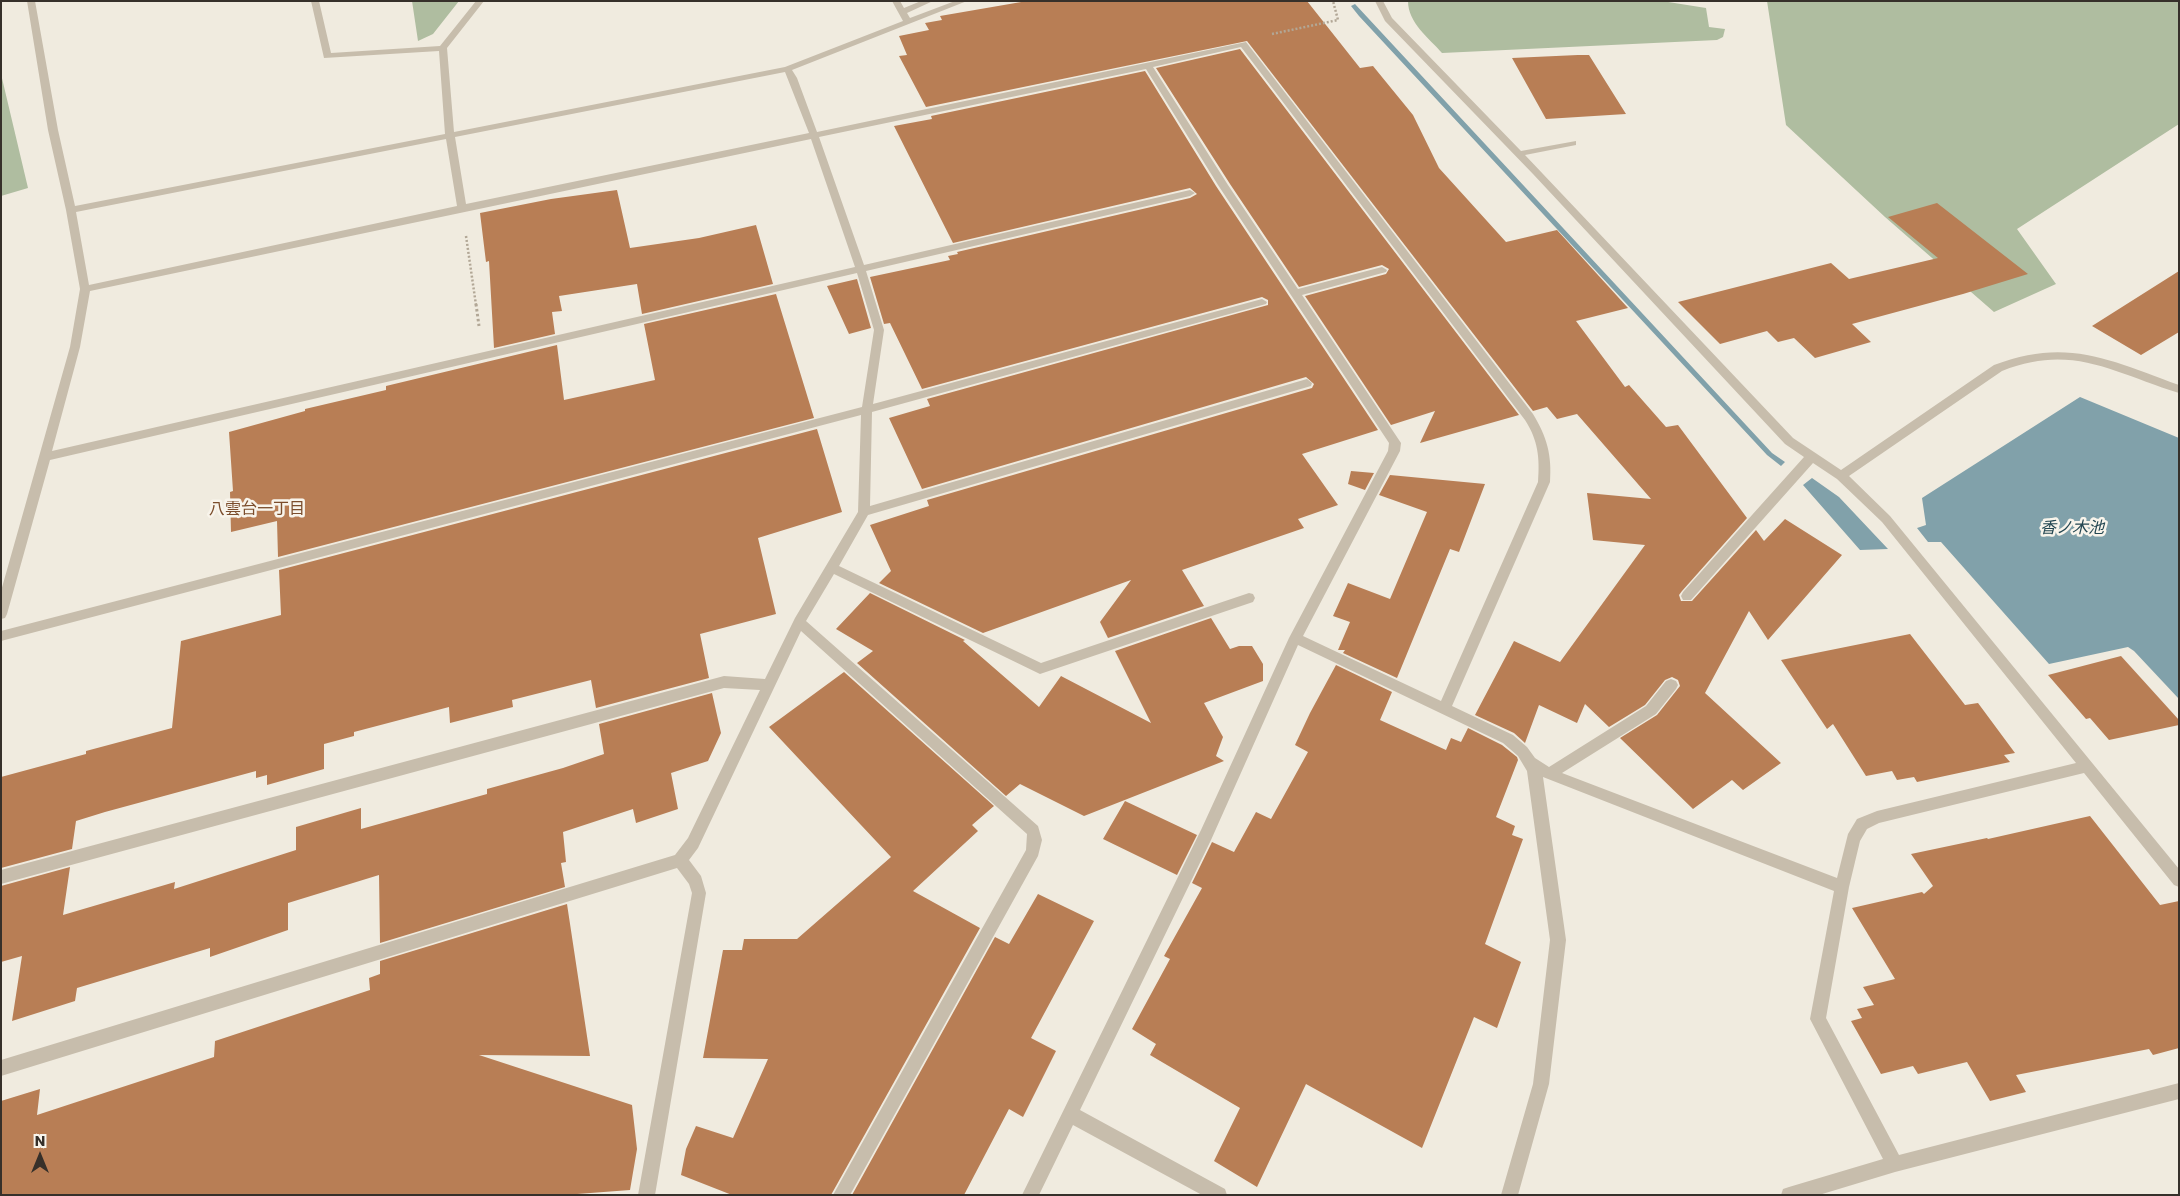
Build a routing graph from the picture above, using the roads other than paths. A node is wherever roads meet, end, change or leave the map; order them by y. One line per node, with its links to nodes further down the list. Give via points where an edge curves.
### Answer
1 (31, 1): 19 (street, via 53,130)
2 (315, 1): 10 (street, via 327,56)
3 (480, 1): 10 (street)
4 (896, 1): 8 (street)
5 (929, 1): 8 (street)
6 (963, 1): 9 (street)
7 (1379, 1): 16 (street, via 1388,19)
8 (902, 12): 9 (street)
9 (908, 22): 12 (street)
10 (443, 48): 13 (street)
11 (1148, 66): 14 (street); 23 (street); 41 (street, via 1243,44 1528,417 1545,447 1544,482)
12 (787, 69): 13 (street); 14 (street)
13 (450, 135): 18 (street); 19 (street)
14 (814, 135): 18 (street); 20 (street)
15 (1572, 143): 16 (street)
16 (1519, 154): 28 (street, via 1789,441)
17 (1190, 193): 20 (street)
18 (462, 208): 22 (street)
19 (72, 210): 22 (street)
20 (860, 270): 27 (street, via 878,330); 29 (street)
21 (1382, 270): 23 (street)
22 (85, 289): 29 (street, via 74,347)
23 (1296, 293): 38 (street, via 1394,443 1394,451)
24 (1262, 302): 27 (street)
25 (1307, 384): 31 (street)
26 (2179, 389): 30 (street, via 2096,360 2074,356 2024,358 1998,368)
27 (867, 410): 31 (street); 37 (street)
28 (1812, 456): 30 (street); 33 (street)
29 (45, 457): 35 (street)
30 (1841, 476): 43 (street, via 1886,519)
31 (864, 512): 32 (street)
32 (832, 568): 34 (street, via 1040,669); 36 (street)
33 (1687, 596)
34 (1249, 598)
35 (1, 614)
36 (799, 622): 39 (street); 54 (street, via 1033,831 1035,840 1033,851)
37 (1, 636)
38 (1295, 638): 41 (street); 51 (street, via 1206,835)
39 (768, 685): 45 (street, via 693,843); 46 (street, via 724,682)
40 (1671, 685): 44 (street, via 1651,710)
41 (1444, 708): 42 (street, via 1508,740 1524,751)
42 (1532, 763): 44 (street); 57 (street, via 1558,940 1541,1084)
43 (2086, 767): 47 (street); 48 (street, via 1877,817 1862,824 1853,839)
44 (1549, 774): 48 (street)
45 (680, 860): 49 (street); 53 (street, via 696,881 699,893)
46 (1, 877)
47 (2179, 880)
48 (1842, 887): 52 (street, via 1818,1019)
49 (1, 1068)
50 (2179, 1091): 52 (street)
51 (1070, 1114): 55 (street); 56 (street)
52 (1895, 1164): 58 (street)
53 (646, 1195)
54 (841, 1195)
55 (1030, 1195)
56 (1220, 1195)
57 (1509, 1195)
58 (1789, 1195)

